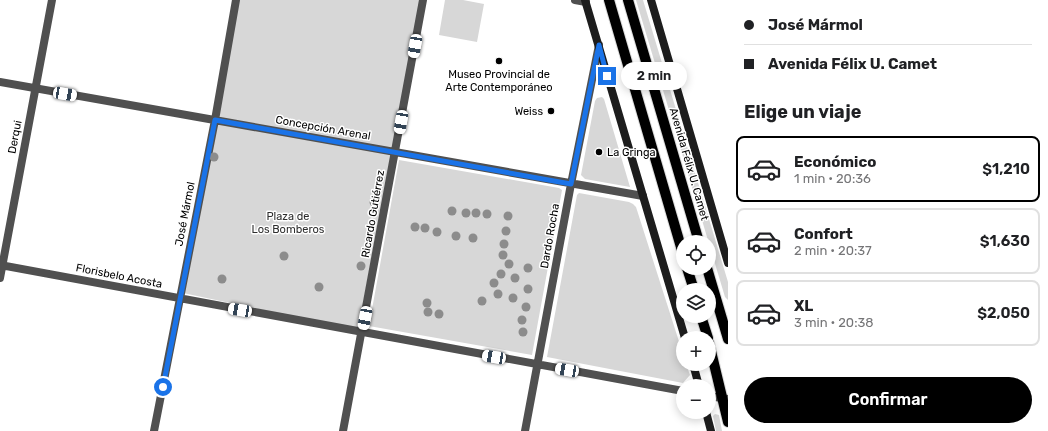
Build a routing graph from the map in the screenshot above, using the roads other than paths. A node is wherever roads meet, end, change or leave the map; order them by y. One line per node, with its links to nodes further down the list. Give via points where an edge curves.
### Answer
1 (52, 0): 11 (street, Derqui)
2 (236, 0): 12 (street, José Mármol)
3 (423, 0): 13 (street, Ricardo Gutiérrez)
4 (575, 0): 8 (street)
5 (609, 0): 16 (main road)
6 (628, 0): 17 (main road, Avenida Félix U. Camet)
7 (651, 0): 18 (main road, Avenida Félix U. Camet)
8 (586, 1): 9 (main road)
9 (599, 45): 14 (street, Dardo Rocha); 15 (main road)
10 (0, 82): 11 (street, Concepción Arenal)
11 (35, 89): 12 (street, Concepción Arenal); 19 (street, Derqui)
12 (215, 120): 13 (street, Concepción Arenal); 22 (street, José Mármol)
13 (395, 152): 14 (street, Concepción Arenal); 25 (street, Ricardo Gutiérrez)
14 (571, 184): 15 (street, Concepción Arenal); 27 (street, Dardo Rocha)
15 (643, 196): 24 (main road)
16 (677, 235)
17 (697, 235)
18 (728, 263)
19 (1, 265): 21 (street, Derqui); 22 (street, Florisbelo Acosta)
20 (709, 275): 23 (main road)
21 (0, 278)
22 (180, 298): 25 (street, Florisbelo Acosta); 33 (street, José Mármol)
23 (724, 318): 26 (main road)
24 (683, 331)
25 (362, 333): 27 (street, Florisbelo Acosta); 34 (street, Ricardo Gutiérrez)
26 (728, 339)
27 (538, 365): 29 (street, Florisbelo Acosta); 35 (street, Dardo Rocha)
28 (716, 367): 30 (main road)
29 (676, 390)
30 (725, 398): 32 (main road)
31 (708, 419): 36 (main road)
32 (728, 422)
33 (154, 431)
34 (343, 431)
35 (525, 431)
36 (711, 431)

